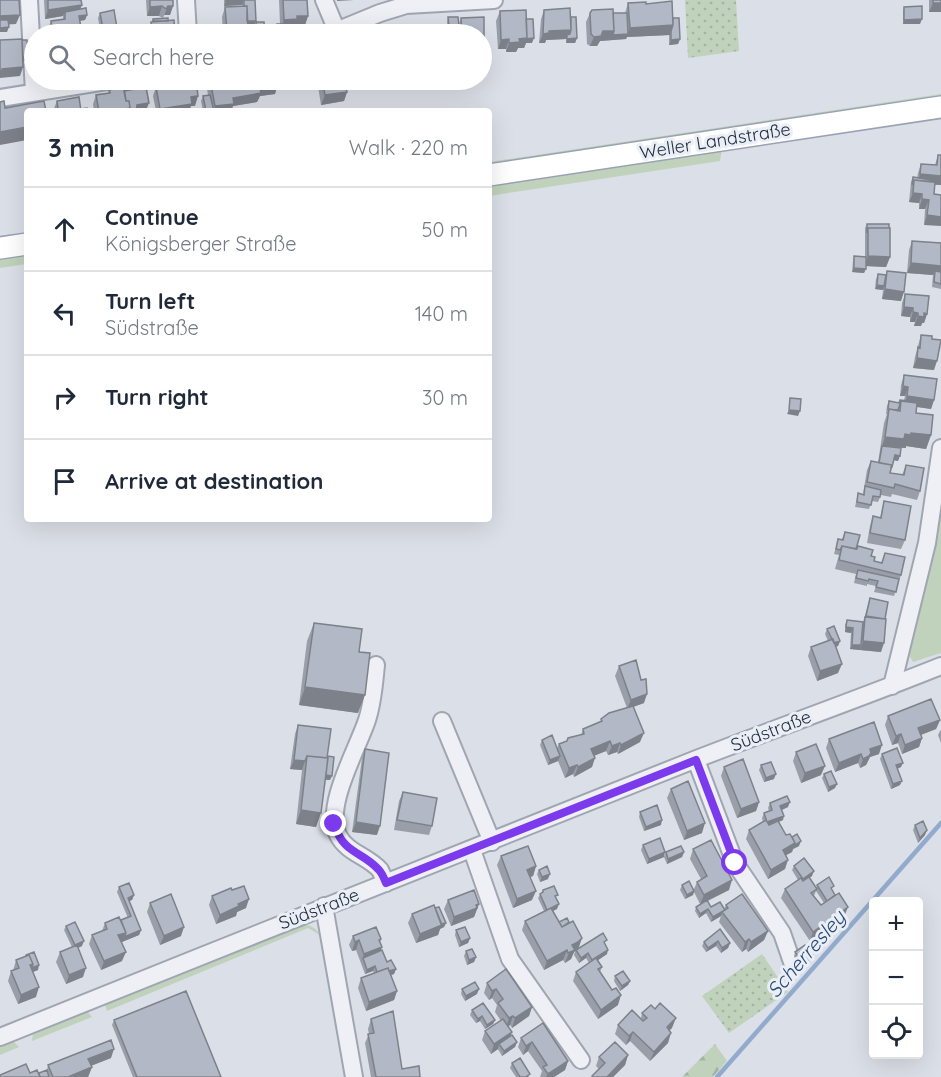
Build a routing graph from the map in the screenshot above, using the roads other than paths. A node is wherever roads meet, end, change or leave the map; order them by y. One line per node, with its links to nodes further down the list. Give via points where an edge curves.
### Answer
1 (29, 0): 5 (street)
2 (186, 0): 6 (street)
3 (324, 0): 7 (street)
4 (494, 0): 8 (street, via 406,5)
5 (30, 24)
6 (187, 24)
7 (331, 24)
8 (354, 24)
9 (47, 90): 10 (street)
10 (34, 92): 11 (street)
11 (0, 98)
12 (941, 107): 13 (main road, Weller Landstraße)
13 (492, 175)
14 (24, 244): 15 (main road)
15 (0, 248)
16 (941, 448): 19 (street, via 927,543)
17 (376, 665): 24 (street, via 367,722 348,764 334,824 345,845 379,870)
18 (941, 666): 19 (street, Südstraße)
19 (892, 686): 21 (street, Südstraße)
20 (442, 721): 22 (street)
21 (696, 760): 22 (street, Südstraße); 26 (street, via 735,863 782,933)
22 (492, 842): 23 (street, Südstraße)
23 (472, 850): 24 (street, Südstraße); 28 (street, via 510,959)
24 (386, 883): 25 (street, Südstraße)
25 (324, 906): 27 (street, Südstraße); 29 (street)
26 (792, 962)
27 (0, 1037)
28 (581, 1060)
29 (354, 1077)

